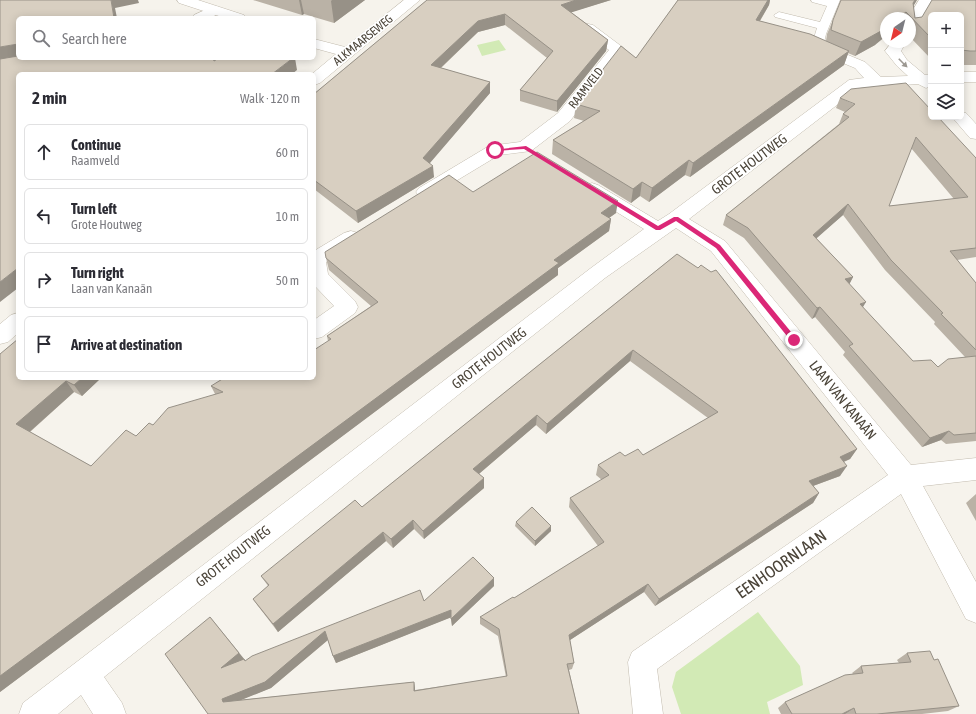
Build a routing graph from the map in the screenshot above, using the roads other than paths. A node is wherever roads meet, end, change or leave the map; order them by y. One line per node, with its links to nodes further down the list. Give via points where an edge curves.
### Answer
1 (184, 0): 6 (street)
2 (412, 0): 16 (street, ALKMAARSEWEG)
3 (816, 0): 5 (lane)
4 (926, 0): 10 (street)
5 (834, 2): 11 (lane)
6 (214, 10): 8 (street); 9 (street)
7 (779, 15): 11 (lane)
8 (203, 16)
9 (233, 16)
10 (916, 17)
11 (823, 26): 14 (lane)
12 (588, 28): 25 (street, RAAMVELD, via 618,49 564,117 531,152 495,150)
13 (316, 44): 16 (street)
14 (815, 46): 20 (street, via 860,65)
15 (894, 48): 21 (street, GROTE HOUTWEG, one-way to 21, via 893,50 902,63)
16 (348, 53): 19 (street, ALKMAARSEWEG)
17 (964, 77): 18 (street)
18 (976, 77)
19 (316, 78)
20 (876, 80): 21 (street, GROTE HOUTWEG); 26 (street, GROTE HOUTWEG, via 855,83)
21 (928, 82)
22 (963, 120): 23 (street)
23 (976, 134)
24 (578, 180): 26 (street)
25 (409, 202)
26 (667, 224): 34 (street, LAAN VAN KANAÄN, via 718,246); 36 (street, GROTE HOUTWEG, via 598,273)
27 (369, 227): 28 (street)
28 (316, 259)
29 (316, 259): 31 (street, via 318,277 348,307)
30 (16, 323): 32 (street)
31 (316, 330)
32 (0, 336)
33 (976, 469): 34 (street, EENHOORNLAAN)
34 (905, 477): 35 (street, LAAN VAN KANAÄN); 39 (street, EENHOORNLAAN, via 642,662)
35 (976, 609)
36 (84, 674): 37 (street, GROTE HOUTWEG); 38 (street)
37 (34, 714)
38 (111, 714)
39 (648, 714)

